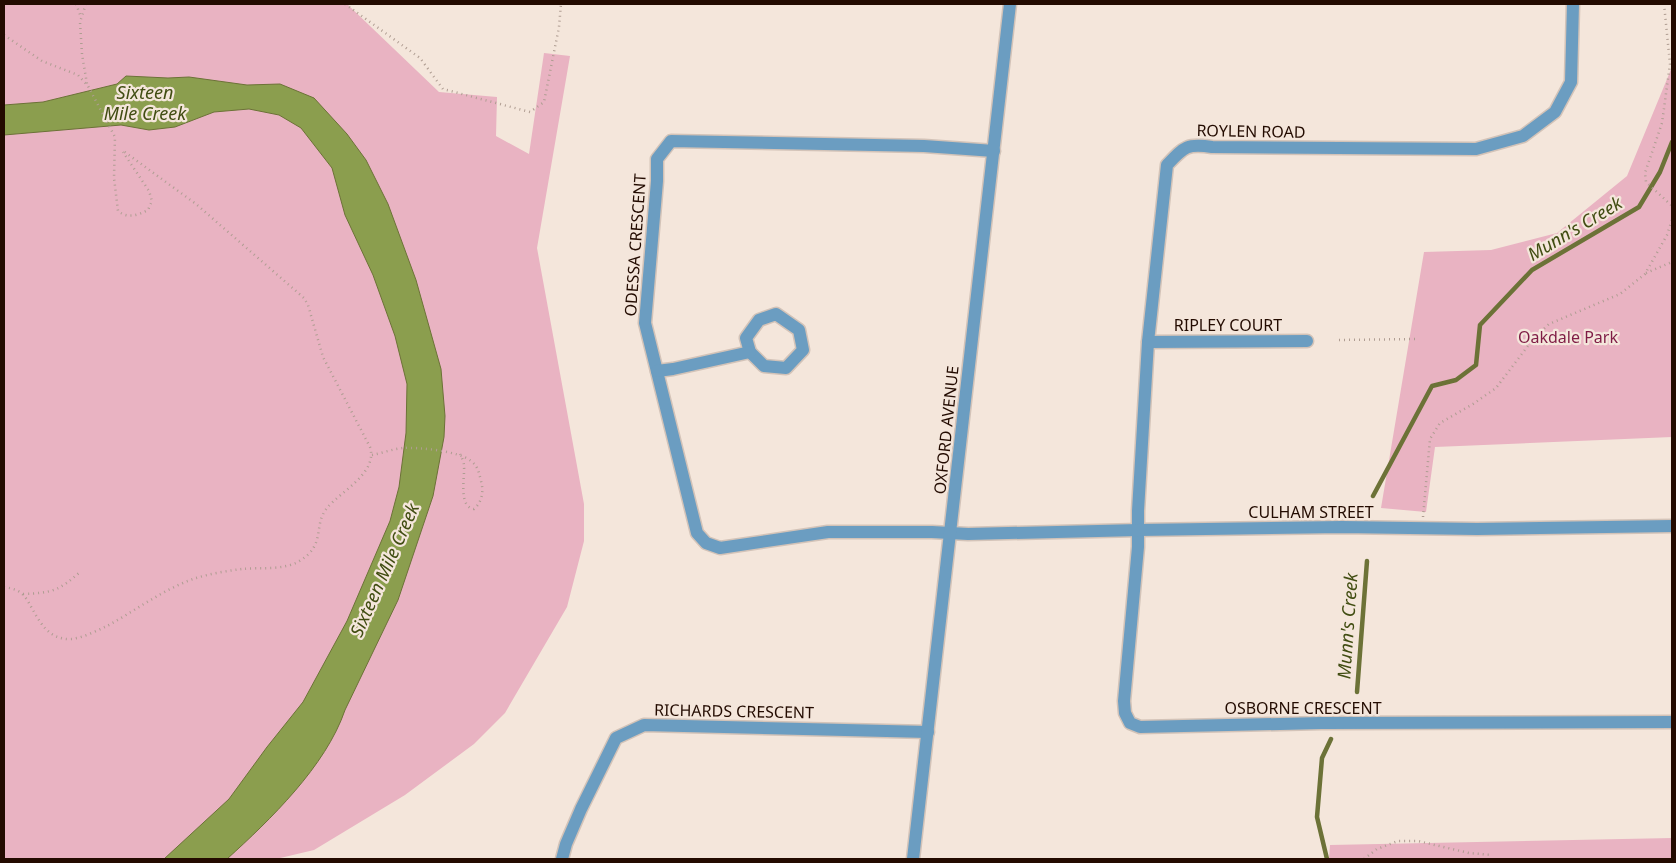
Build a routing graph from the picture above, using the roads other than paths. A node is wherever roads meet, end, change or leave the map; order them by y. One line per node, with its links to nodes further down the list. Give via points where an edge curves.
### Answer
1 (1010, 4): 3 (street, OXFORD AVENUE)
2 (1573, 4): 5 (street, ROYLEN ROAD, via 1571,82 1555,112 1523,136 1476,149 1212,147 1194,144 1180,151 1168,165)
3 (994, 151): 7 (street, ODESSA CRESCENT, via 924,146 671,142 657,158 646,323); 10 (street, OXFORD AVENUE)
4 (1307, 341): 5 (street, RIPLEY COURT)
5 (1148, 342): 9 (street, ROYLEN ROAD)
6 (750, 352): 6 (street, via 764,366 786,368 804,350 799,330 776,314 759,320 746,338); 7 (street)
7 (657, 370): 10 (street, ODESSA CRESCENT, via 697,533 706,543 720,548 828,532)
8 (1672, 526): 9 (street, CULHAM STREET)
9 (1139, 530): 10 (street, CULHAM STREET); 11 (street, OSBORNE CRESCENT, via 1124,701 1130,723 1140,727)
10 (951, 533): 12 (street, OXFORD AVENUE)
11 (1672, 722)
12 (928, 732): 13 (street, RICHARDS CRESCENT, via 644,725 616,738 581,809); 14 (street, OXFORD AVENUE)
13 (562, 859)
14 (913, 859)

